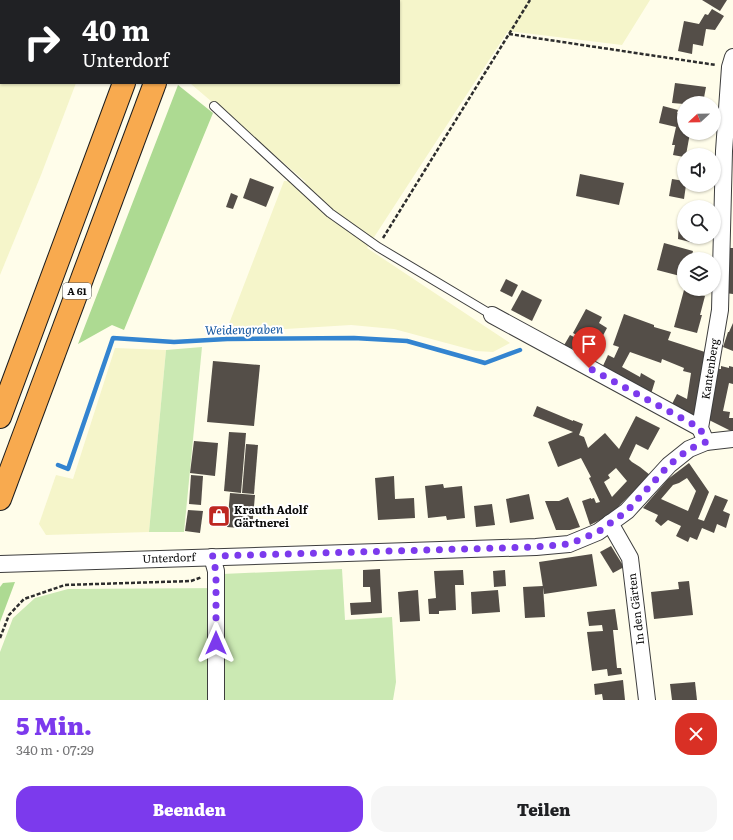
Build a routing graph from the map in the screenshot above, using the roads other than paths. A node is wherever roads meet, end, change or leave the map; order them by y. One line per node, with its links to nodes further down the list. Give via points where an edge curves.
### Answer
1 (732, 62): 5 (street, Kantenberg, via 724,151)
2 (124, 84): 7 (highway, A 61)
3 (155, 84): 10 (highway, A 61)
4 (214, 106): 6 (lane, via 330,213 378,247)
5 (726, 306): 8 (street, Kantenberg)
6 (492, 315): 8 (street)
7 (0, 416)
8 (703, 435): 9 (street, Unterdorf); 11 (street, Unterdorf, via 669,465 627,511)
9 (733, 439)
10 (0, 499)
11 (610, 523): 13 (street, Unterdorf, via 598,532 569,544); 15 (street, In den Gärten, via 630,558)
12 (0, 564): 13 (street, Unterdorf)
13 (214, 564): 14 (street)
14 (216, 700)
15 (647, 700)

